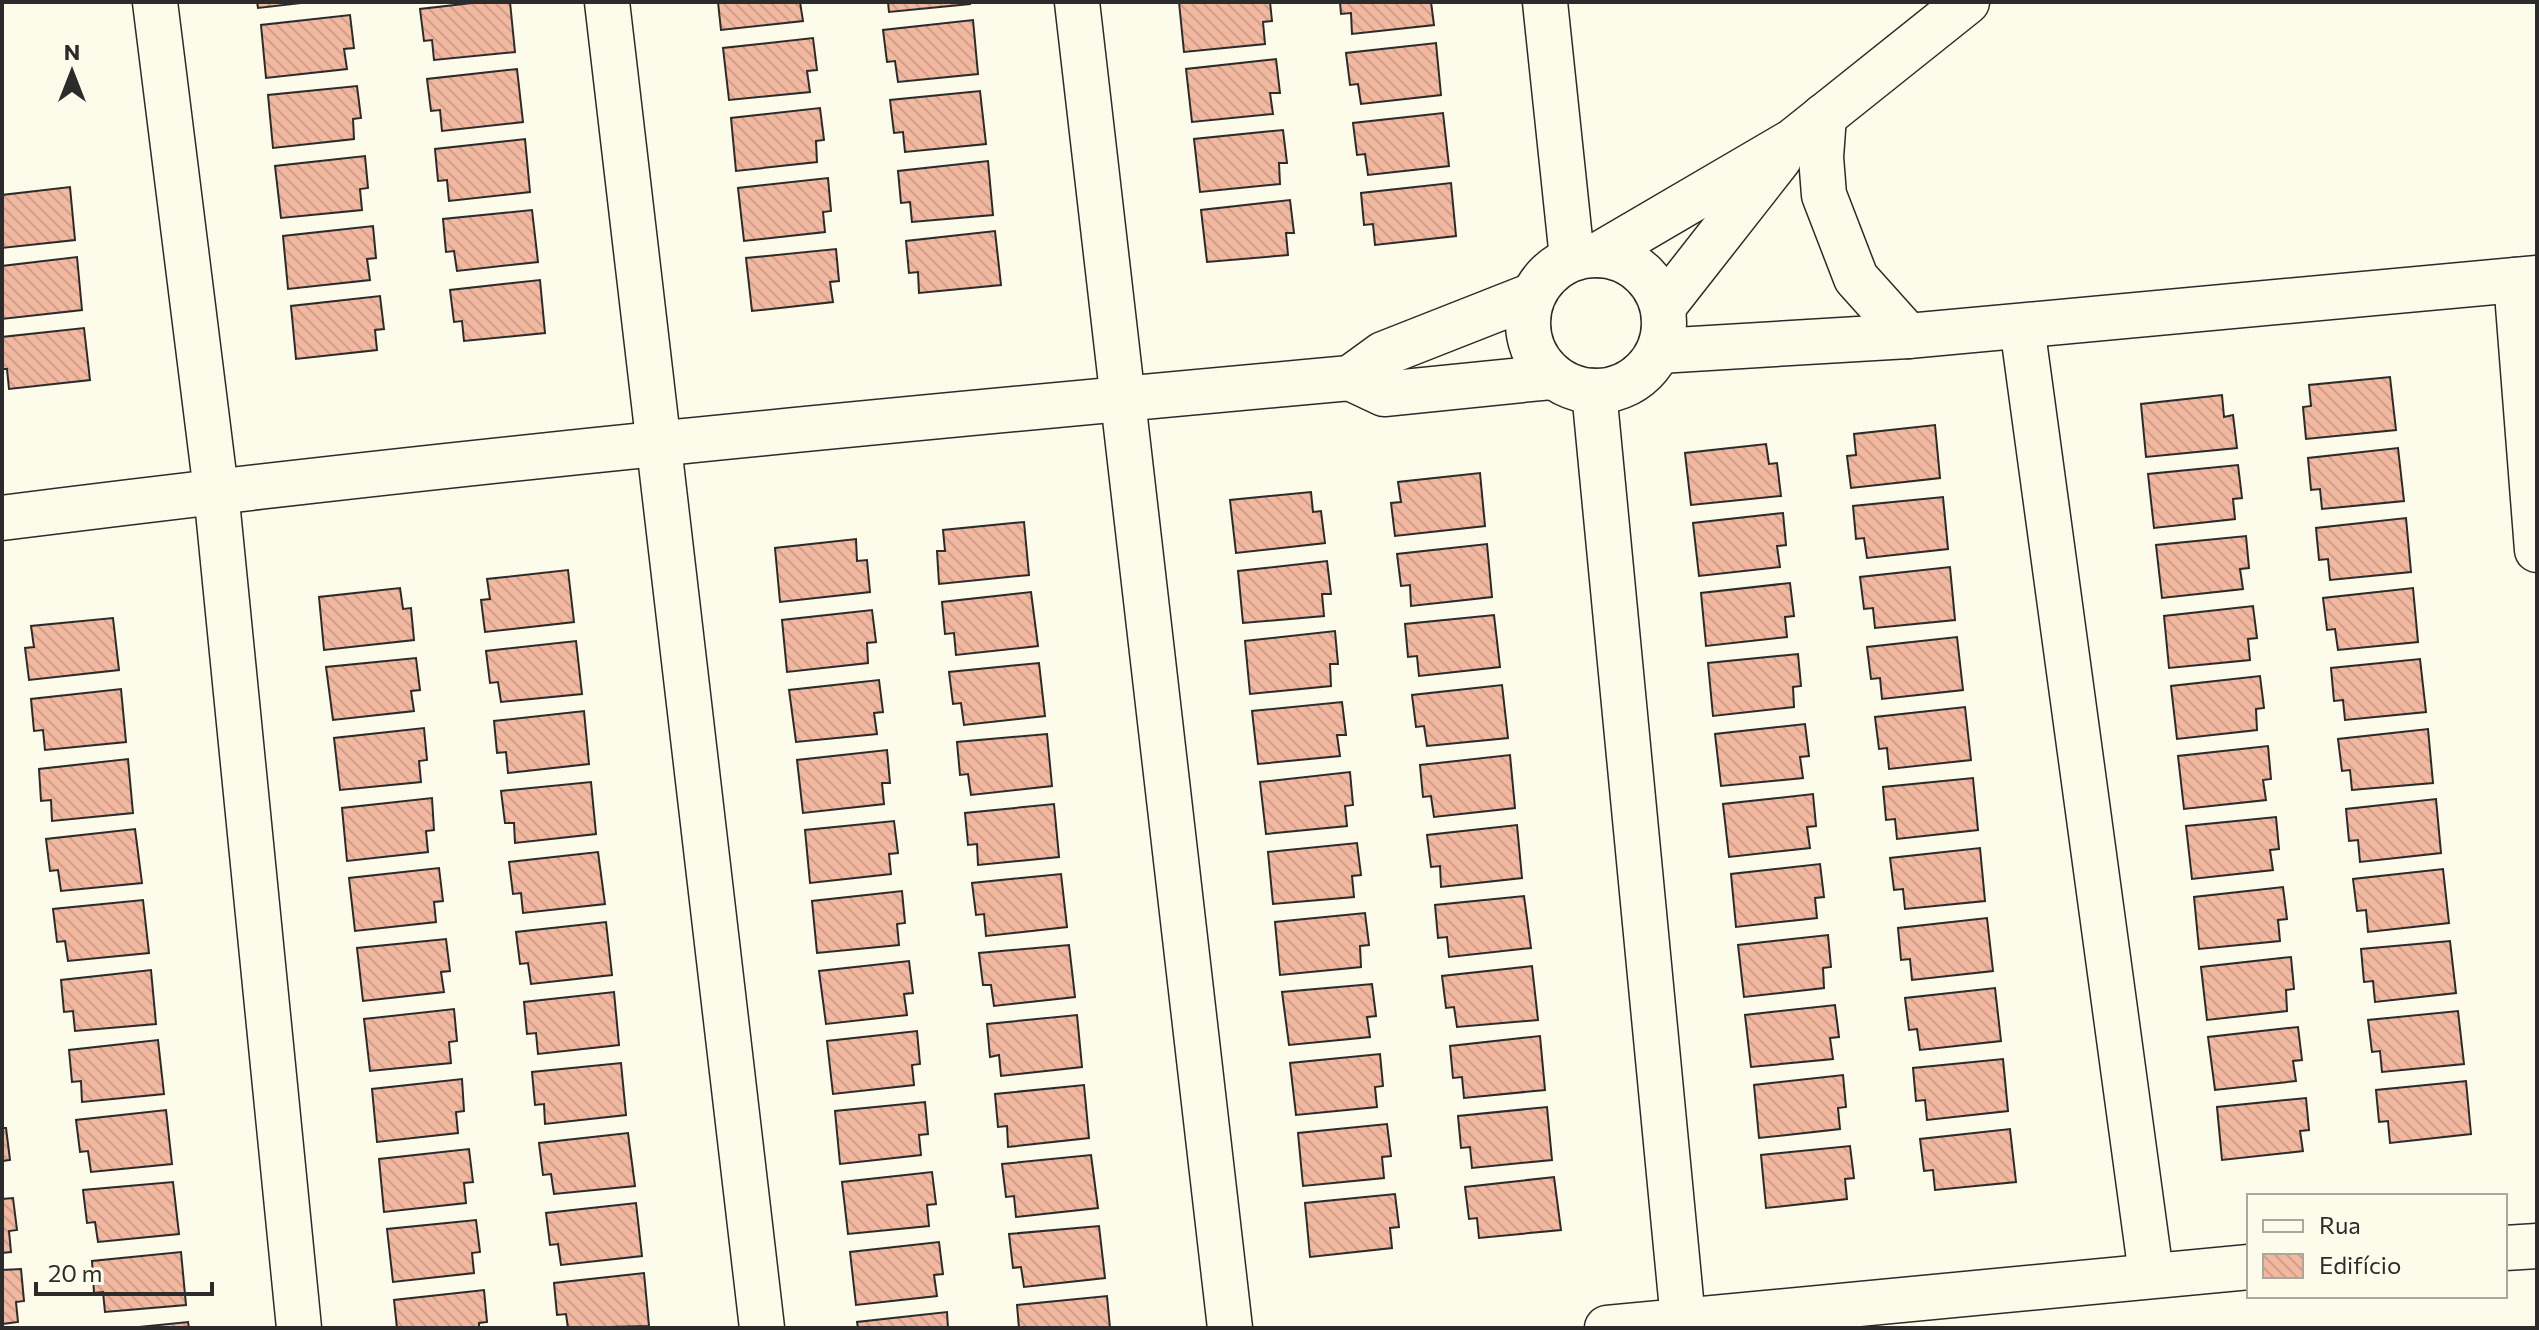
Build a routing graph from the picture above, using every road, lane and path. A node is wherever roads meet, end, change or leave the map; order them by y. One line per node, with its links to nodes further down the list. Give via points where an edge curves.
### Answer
1 (155, 2): 19 (street)
2 (607, 2): 18 (street)
3 (1077, 2): 17 (street)
4 (1545, 2): 7 (street)
5 (1967, 2): 6 (street)
6 (1808, 129): 7 (street); 10 (street); 12 (street, via 1821,157 1824,195 1856,278)
7 (1585, 256): 9 (street, via 1549,273); 10 (street, via 1624,260 1646,276)
8 (2526, 279): 11 (street); 21 (street)
9 (1533, 295): 14 (street, via 1527,321 1532,347); 15 (street, via 1383,354)
10 (1663, 307): 13 (street)
11 (2022, 326): 12 (street); 25 (street)
12 (1908, 336): 13 (street)
13 (1659, 351): 16 (street, via 1643,373 1621,386)
14 (1551, 377): 15 (street, via 1384,394); 16 (street)
15 (1350, 378): 17 (street)
16 (1594, 391): 26 (street)
17 (1120, 399): 18 (street); 29 (street)
18 (656, 446): 19 (street); 28 (street)
19 (216, 491): 20 (street); 27 (street)
20 (2, 518)
21 (2537, 550)
22 (2537, 1246): 23 (street)
23 (2507, 1248)
24 (2247, 1267): 25 (street)
25 (2151, 1274): 26 (street)
26 (1683, 1320): 30 (street)
27 (299, 1328)
28 (762, 1328)
29 (1230, 1328)
30 (1607, 1328)

